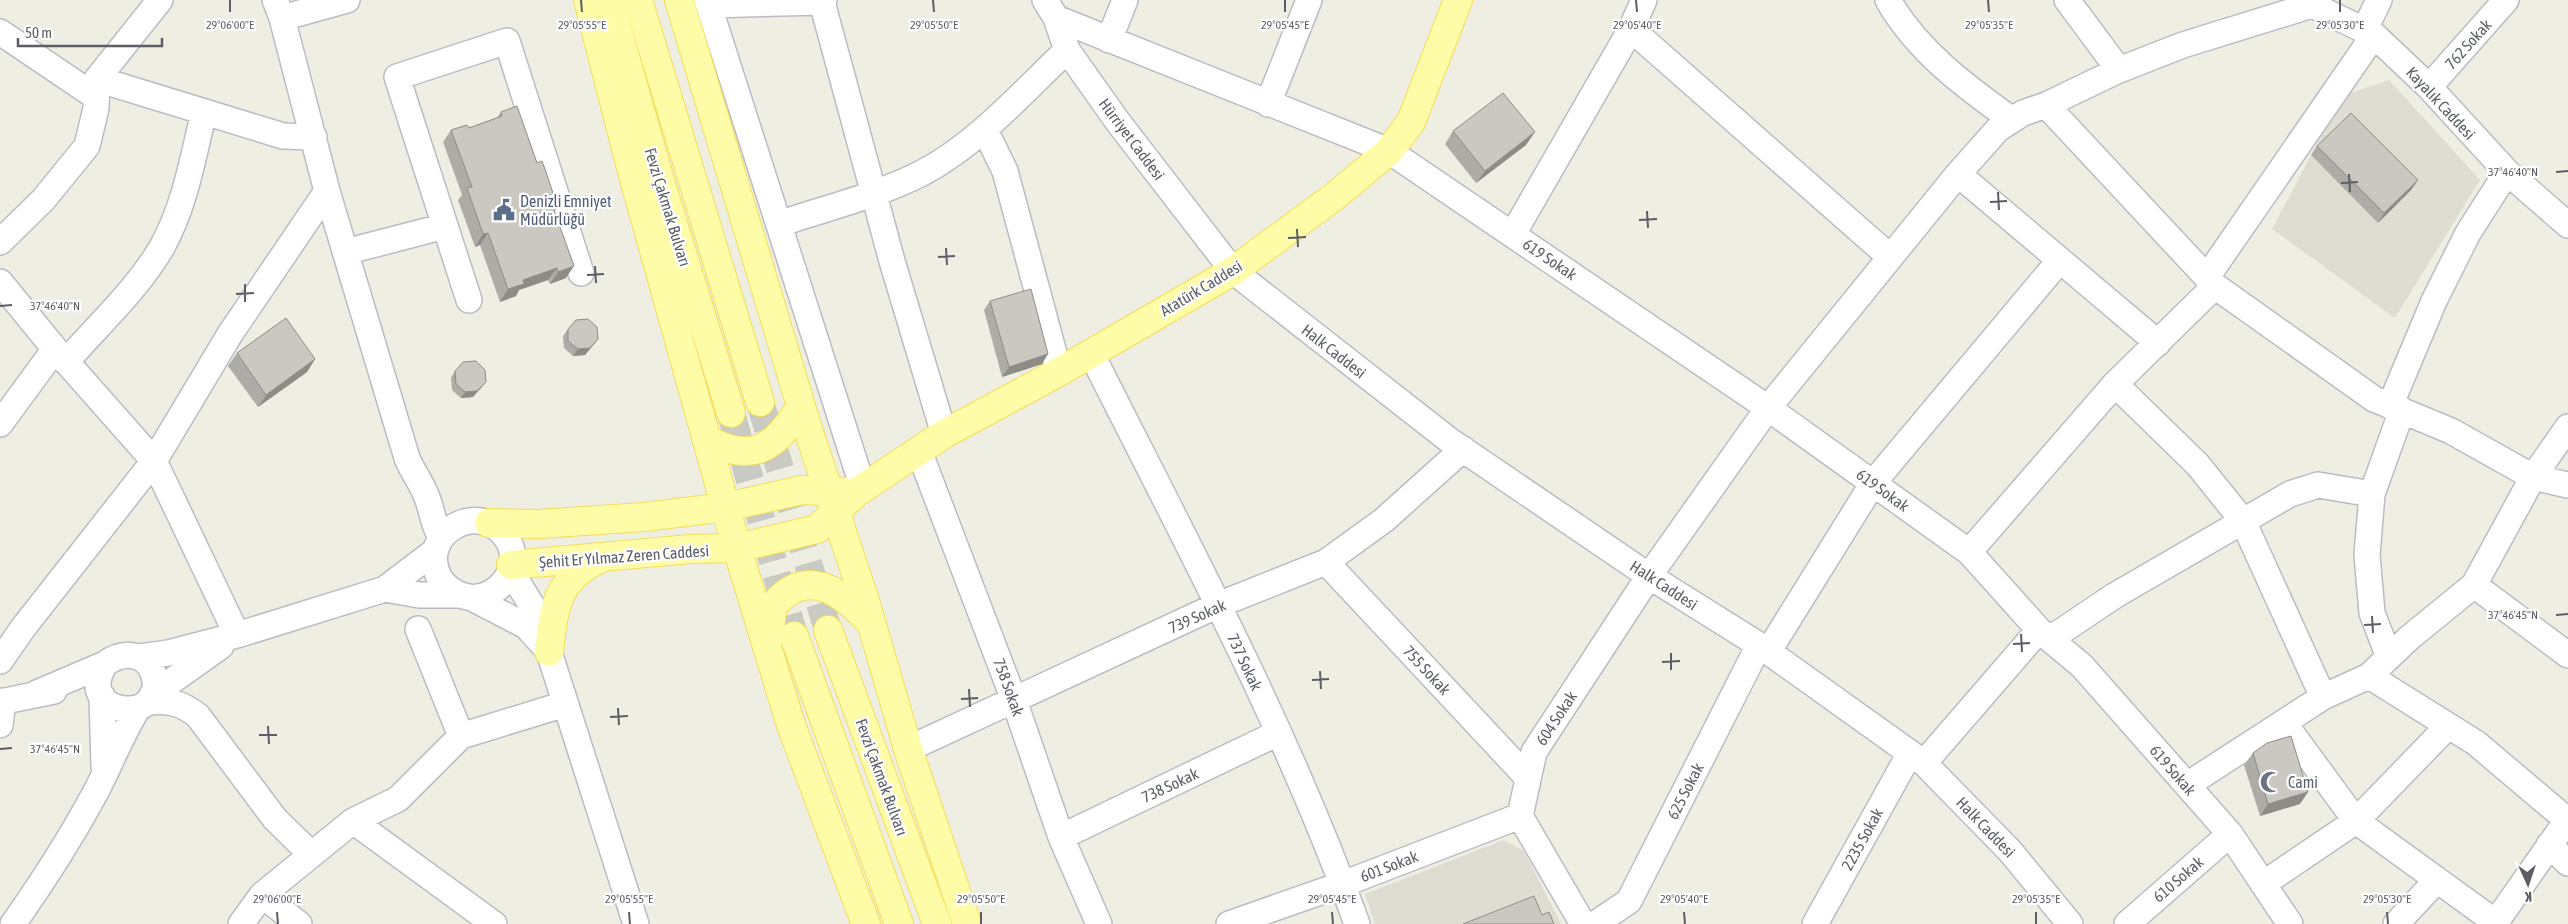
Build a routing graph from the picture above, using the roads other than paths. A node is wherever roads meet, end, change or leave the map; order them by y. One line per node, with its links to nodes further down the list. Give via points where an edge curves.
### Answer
1 (160, 0): 27 (street)
2 (346, 0): 18 (street)
3 (588, 0): 65 (main road)
4 (609, 0): 61 (main road, Fevzi Çakmak Bulvarı)
5 (638, 0): 57 (main road, Fevzi Çakmak Bulvarı)
6 (679, 0): 58 (main road)
7 (1125, 0): 23 (street)
8 (1309, 0): 28 (street)
9 (1458, 0): 34 (main road, Atatürk Caddesi, via 1411,122)
10 (1643, 0): 20 (street)
11 (1888, 0): 31 (street, via 1950,75)
12 (2067, 0): 25 (street)
13 (2379, 0): 22 (street)
14 (2506, 0): 26 (street, 762 Sokak)
15 (823, 1): 16 (street); 38 (street)
16 (708, 3): 39 (street)
17 (2307, 3): 22 (street, Kayalık Caddesi); 25 (street, 604 Sokak)
18 (278, 9): 33 (street)
19 (1050, 9): 23 (street, 619 Sokak); 24 (street, Hürriyet Caddesi)
20 (1631, 29): 42 (street); 45 (street)
21 (0, 32): 27 (street)
22 (2369, 33): 26 (street, Kayalık Caddesi); 50 (street)
23 (1109, 40): 28 (street, 619 Sokak)
24 (1067, 50): 32 (street); 47 (street, Hürriyet Caddesi)
25 (2119, 70): 29 (street, 604 Sokak)
26 (2430, 87): 35 (street, Kayalık Caddesi)
27 (97, 88): 30 (street); 43 (street, via 87,146 43,200)
28 (1268, 104): 34 (street, 619 Sokak)
29 (2046, 105): 31 (street, 604 Sokak); 50 (street)
30 (204, 112): 33 (street, via 282,136); 54 (street, via 181,204 162,246 145,273)
31 (2012, 120): 36 (street, 604 Sokak, via 1998,130)
32 (985, 130): 38 (street, via 922,172); 55 (street, via 1005,171)
33 (314, 137): 37 (street)
34 (1389, 151): 42 (street, 619 Sokak); 47 (main road, Atatürk Caddesi, via 1335,196)
35 (2507, 172): 40 (street, Kayalık Caddesi); 60 (street, via 2468,233 2434,301)
36 (1958, 174): 45 (street, 604 Sokak); 46 (street)
37 (327, 191): 44 (street); 68 (street, via 230,334)
38 (874, 192): 39 (street); 64 (street)
39 (779, 224): 72 (street)
40 (2568, 225)
41 (445, 226): 44 (street); 48 (street, via 397,76 506,42); 51 (street)
42 (1513, 234): 59 (street, 619 Sokak)
43 (0, 242)
44 (345, 252): 74 (street, via 406,458)
45 (1890, 257): 59 (street, 604 Sokak)
46 (2060, 260): 52 (street); 70 (street, 625 Sokak)
47 (1233, 271): 53 (main road, Atatürk Caddesi); 67 (street, Halk Caddesi)
48 (581, 273)
49 (0, 282): 54 (street)
50 (2211, 282): 52 (street); 60 (street, via 2374,398)
51 (469, 300)
52 (2158, 342): 56 (street)
53 (1090, 353): 55 (main road, Atatürk Caddesi); 89 (street, 737 Sokak)
54 (60, 356): 62 (street); 68 (street)
55 (1059, 372): 64 (main road, Atatürk Caddesi)
56 (2115, 384): 77 (street, via 2198,465); 81 (street)
57 (760, 402)
58 (801, 406): 65 (main road, via 780,434 758,451 732,451); 75 (main road)
59 (1768, 408): 70 (street, 619 Sokak); 85 (street, 604 Sokak)
60 (2396, 408): 69 (street, via 2451,432); 73 (street)
61 (730, 412)
62 (0, 424)
63 (2568, 426): 69 (street)
64 (944, 434): 66 (main road, Atatürk Caddesi)
65 (706, 439): 76 (main road)
66 (919, 450): 72 (main road, Atatürk Caddesi); 108 (street, 758 Sokak)
67 (1463, 450): 83 (street, 739 Sokak, via 1384,520); 85 (street, Halk Caddesi)
68 (154, 461): 94 (street); 102 (street)
69 (2533, 477): 71 (street); 87 (street)
70 (1873, 482): 81 (street, 619 Sokak); 96 (street, 625 Sokak)
71 (2568, 485)
72 (860, 490): 75 (main road, Atatürk Caddesi)
73 (2372, 494): 77 (street, 2235 Sokak, via 2318,485 2290,494); 101 (street, via 2367,555 2372,613)
74 (428, 499): 78 (street); 79 (street); 86 (street, via 424,539)
75 (833, 502): 76 (main road, via 802,490); 80 (main road, Şehit Er Yılmaz Zeren Caddesi, via 817,529); 90 (main road)
76 (726, 507): 78 (main road, via 690,513 539,524); 80 (main road)
77 (2243, 520): 93 (street, 2235 Sokak); 107 (street)
78 (480, 521): 79 (street, via 459,522 448,529); 84 (street, via 506,537 511,548)
79 (437, 545): 86 (street); 88 (street, via 435,564 438,576 447,587)
80 (737, 548): 82 (main road, Şehit Er Yılmaz Zeren Caddesi); 98 (main road)
81 (1969, 552): 93 (street, 619 Sokak)
82 (606, 556): 84 (main road, Şehit Er Yılmaz Zeren Caddesi); 97 (main road, via 575,573 561,591 553,614)
83 (1326, 562): 89 (street, 739 Sokak); 119 (street, 755 Sokak)
84 (511, 569): 88 (street, via 495,590 483,596); 97 (street, via 531,604)
85 (1649, 576): 96 (street, Halk Caddesi); 119 (street, 604 Sokak, via 1534,752)
86 (395, 582): 88 (street, via 419,595); 94 (street)
87 (2474, 585): 99 (street); 101 (street)
88 (465, 596): 97 (street, via 526,626)
89 (1218, 605): 108 (street, 739 Sokak); 114 (street, 737 Sokak)
90 (872, 623): 98 (main road, via 833,590 809,586 798,588 783,595 773,606 768,629); 116 (main road)
91 (418, 629): 115 (street)
92 (828, 630): 142 (main road, Fevzi Çakmak Bulvarı)
93 (2045, 634): 117 (street, 2235 Sokak); 120 (street, 619 Sokak, via 2082,666)
94 (237, 635): 100 (street); 109 (street)
95 (794, 636): 141 (main road)
96 (1763, 649): 117 (street, Halk Caddesi); 148 (street, 625 Sokak, via 1629,901)
97 (549, 652): 110 (street)
98 (769, 653): 140 (main road, via 791,725)
99 (2568, 655)
100 (140, 657): 103 (street, via 122,655); 109 (street, via 152,669 155,687)
101 (2390, 657): 104 (street)
102 (0, 662)
103 (105, 664): 105 (street); 106 (street, via 100,672)
104 (2369, 676): 107 (street); 113 (street)
105 (37, 693): 106 (street, via 77,690); 111 (street)
106 (101, 694): 109 (street, via 121,710); 118 (street)
107 (2324, 697): 112 (street)
108 (1014, 700): 116 (street, 739 Sokak); 126 (street, 758 Sokak)
109 (145, 702): 118 (street, via 118,741); 128 (street, via 166,700 186,706 198,716 275,819)
110 (565, 704): 115 (street); 139 (street)
111 (1, 709)
112 (2284, 723): 120 (street); 124 (street)
113 (2448, 726): 122 (street, via 2476,744); 124 (street)
114 (1278, 734): 126 (street, 738 Sokak); 131 (street, 737 Sokak)
115 (461, 736): 123 (street, via 398,799)
116 (908, 749): 143 (main road)
117 (1917, 758): 149 (street, 2235 Sokak); 150 (street, Halk Caddesi, via 2010,851)
118 (104, 774): 135 (street, via 48,873)
119 (1528, 778): 121 (street, 604 Sokak)
120 (2187, 785): 125 (street, 619 Sokak)
121 (1520, 816): 131 (street, 601 Sokak); 147 (street)
122 (2567, 819): 127 (street)
123 (353, 821): 128 (street); 138 (street)
124 (2356, 821): 130 (street); 132 (street)
125 (2230, 834): 132 (street, 619 Sokak); 151 (street, 610 Sokak)
126 (1061, 837): 144 (street, 758 Sokak)
127 (2549, 845): 129 (street); 134 (street)
128 (311, 854): 133 (street)
129 (2568, 864)
130 (2437, 880): 134 (street); 153 (street)
131 (1343, 884): 145 (street, 601 Sokak); 146 (street, 737 Sokak)
132 (2263, 884): 152 (street, 619 Sokak)
133 (262, 895): 136 (street); 137 (street)
134 (2497, 923)
135 (13, 924)
136 (240, 924)
137 (299, 924)
138 (494, 924)
139 (634, 924)
140 (866, 924)
141 (898, 924)
142 (937, 924)
143 (967, 924)
144 (1099, 924)
145 (1229, 924)
146 (1357, 924)
147 (1583, 924)
148 (1595, 924)
149 (1815, 924)
150 (2070, 924)
151 (2127, 924)
152 (2290, 924)
153 (2396, 924)

